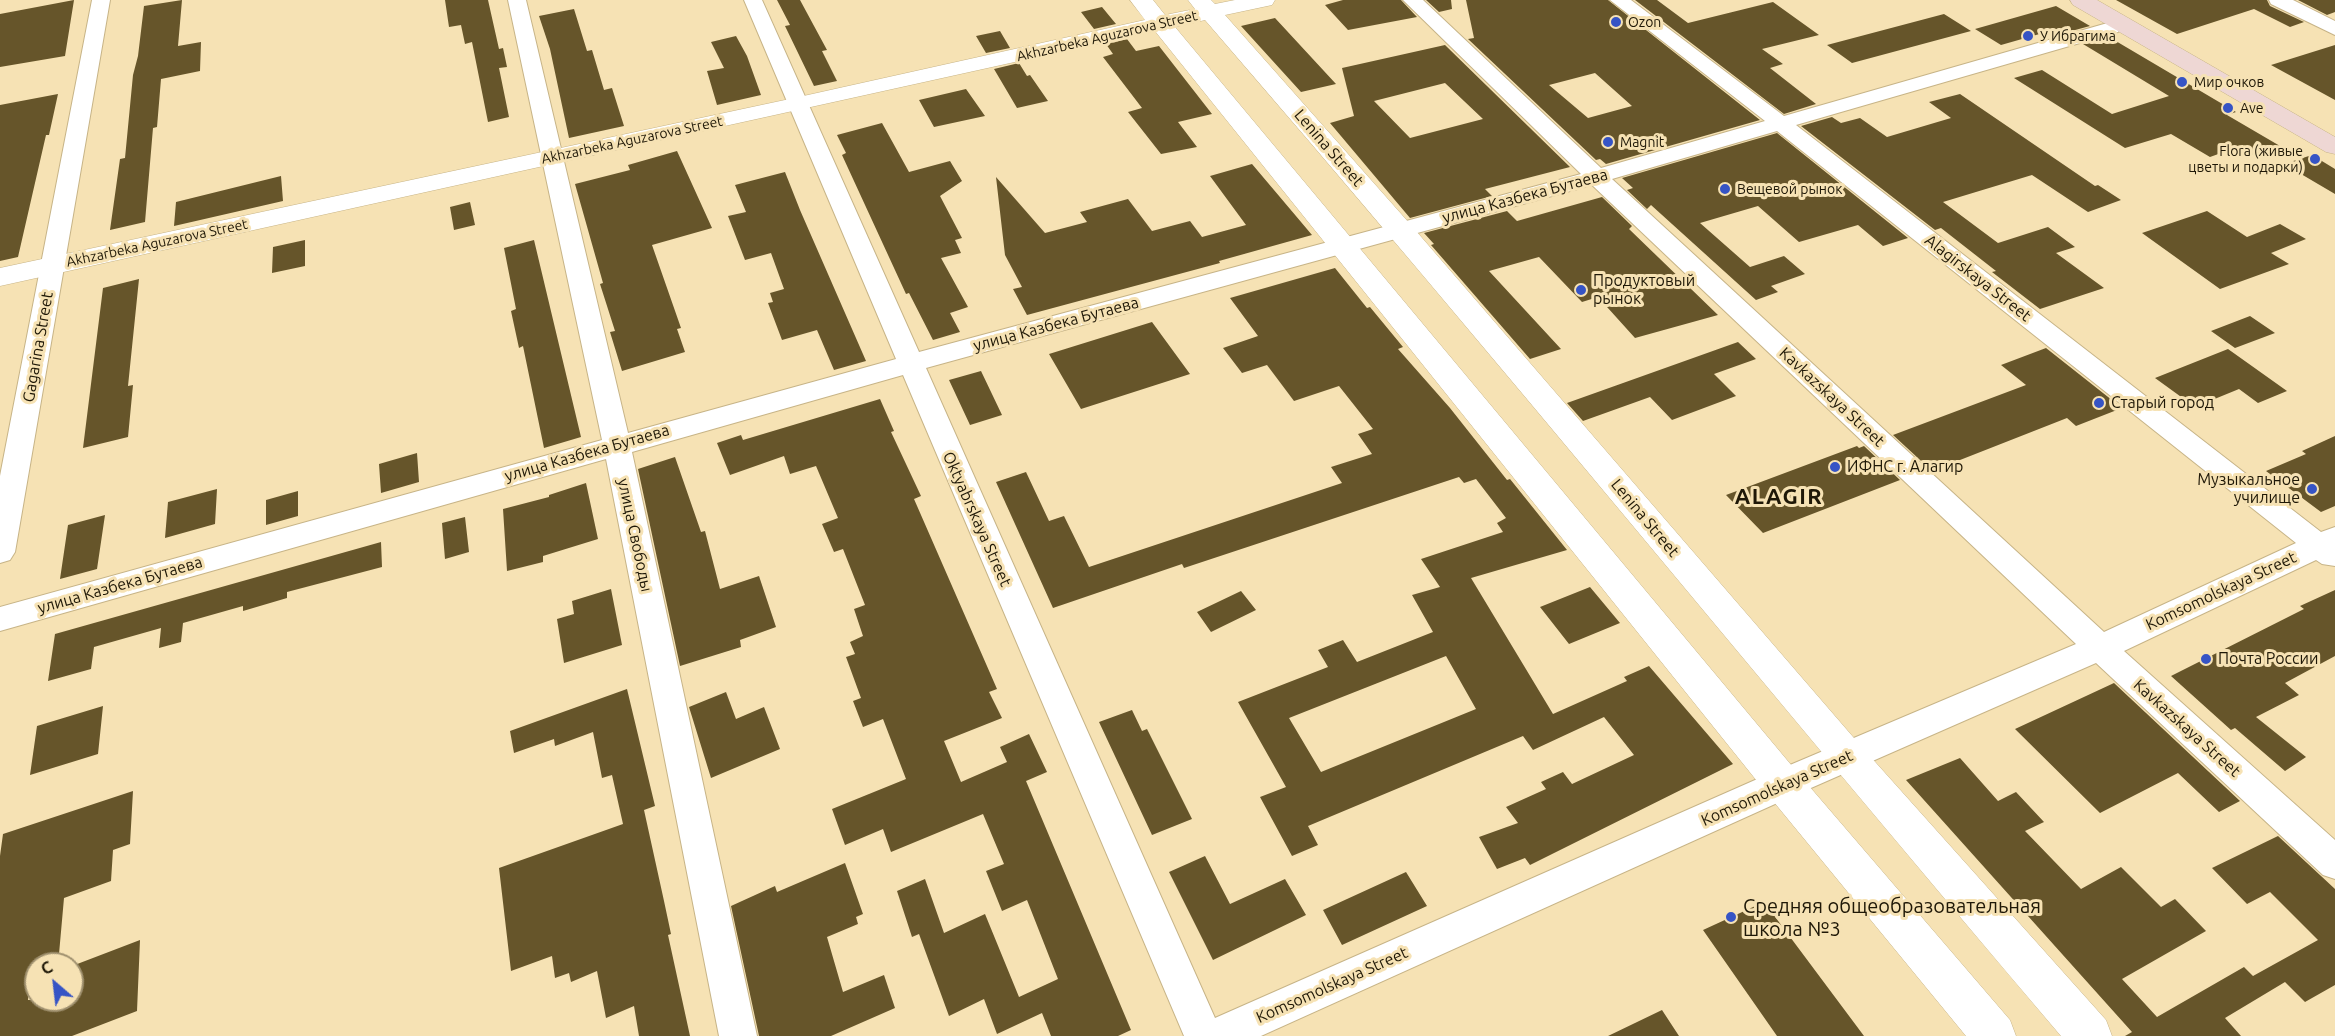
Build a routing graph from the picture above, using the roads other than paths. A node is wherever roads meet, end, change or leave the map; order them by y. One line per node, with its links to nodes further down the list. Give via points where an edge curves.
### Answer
1 (101, 0): 20 (street, Gagarina Street)
2 (517, 0): 16 (street, улица Свободы)
3 (753, 0): 13 (street, Oktyabrskaya Street)
4 (1264, 0): 9 (street, Akhzarbeka Aguzarova Street)
5 (1412, 0): 17 (street, Kavkazskaya Street)
6 (1620, 0): 14 (street, Alagirskaya Street)
7 (2081, 0): 15 (main road)
8 (2278, 0): 12 (street)
9 (1204, 6): 10 (street, Akhzarbeka Aguzarova Street); 18 (street, Lenina Street)
10 (1151, 12): 13 (street, Akhzarbeka Aguzarova Street); 19 (street)
11 (2111, 28): 14 (street, улица Казбека Бутаева)
12 (2335, 29)
13 (799, 104): 16 (street, Akhzarbeka Aguzarova Street); 22 (street, Oktyabrskaya Street)
14 (1780, 123): 17 (street, улица Казбека Бутаева); 24 (street, Alagirskaya Street)
15 (2335, 147)
16 (553, 157): 20 (street, Akhzarbeka Aguzarova Street); 23 (street, улица Свободы)
17 (1595, 177): 18 (street, улица Казбека Бутаева); 27 (street, Kavkazskaya Street)
18 (1401, 230): 19 (street, улица Казбека Бутаева); 28 (street, Lenina Street)
19 (1343, 245): 22 (street, улица Казбека Бутаева); 29 (street)
20 (53, 266): 21 (street, Akhzarbeka Aguzarova Street); 25 (street, Gagarina Street)
21 (0, 277)
22 (909, 364): 23 (street, улица Казбека Бутаева); 32 (street, Oktyabrskaya Street)
23 (617, 445): 26 (street, улица Казбека Бутаева); 31 (street, улица Свободы)
24 (2330, 548): 27 (street, Komsomolskaya Street)
25 (0, 552)
26 (0, 619)
27 (2100, 648): 28 (street, Komsomolskaya Street); 30 (street, Kavkazskaya Street)
28 (1847, 757): 29 (street, Komsomolskaya Street); 35 (street, Lenina Street)
29 (1783, 784): 33 (street, Komsomolskaya Street); 34 (street)
30 (2335, 863)
31 (738, 1036)
32 (1203, 1036)
33 (1218, 1036)
34 (1994, 1036)
35 (2090, 1036)

